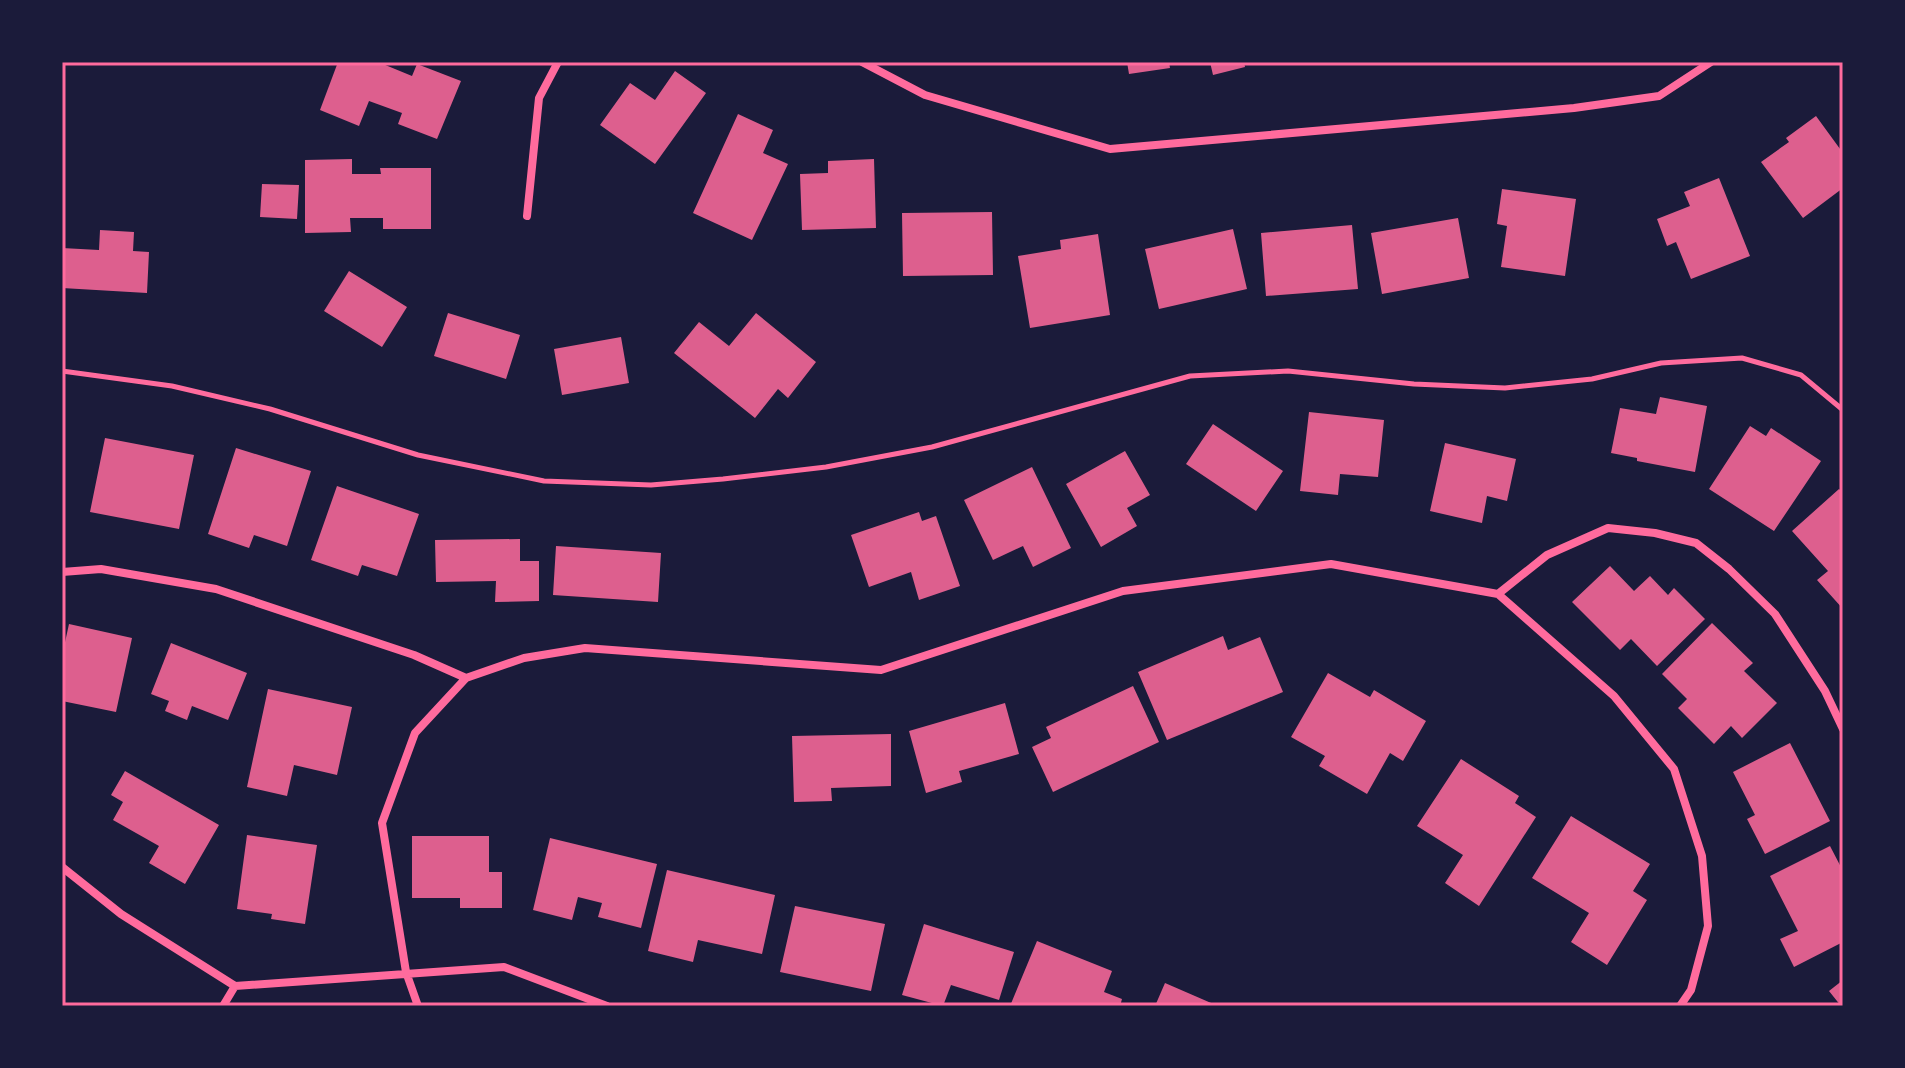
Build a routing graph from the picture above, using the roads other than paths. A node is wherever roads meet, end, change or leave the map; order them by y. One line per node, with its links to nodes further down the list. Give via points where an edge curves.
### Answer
1 (558, 62): 4 (street, via 539,98)
2 (862, 62): 3 (street, via 925,95 1110,149 1659,96)
3 (1711, 62)
4 (527, 216)
5 (62, 572): 7 (street, via 101,569 216,589 414,655)
6 (1498, 594): 7 (street, via 1331,564 1123,591 881,670 585,648 524,658); 8 (street, via 1547,555 1608,528 1696,543 1775,614); 15 (street, via 1614,696 1674,769 1702,856 1708,926 1691,990)
7 (466, 678): 10 (street, via 415,733 382,823)
8 (1843, 729)
9 (62, 867): 11 (street, via 121,914)
10 (406, 972): 11 (street); 13 (street); 14 (street, via 504,967)
11 (235, 986): 12 (street)
12 (223, 1006)
13 (418, 1006)
14 (607, 1006)
15 (1680, 1006)

